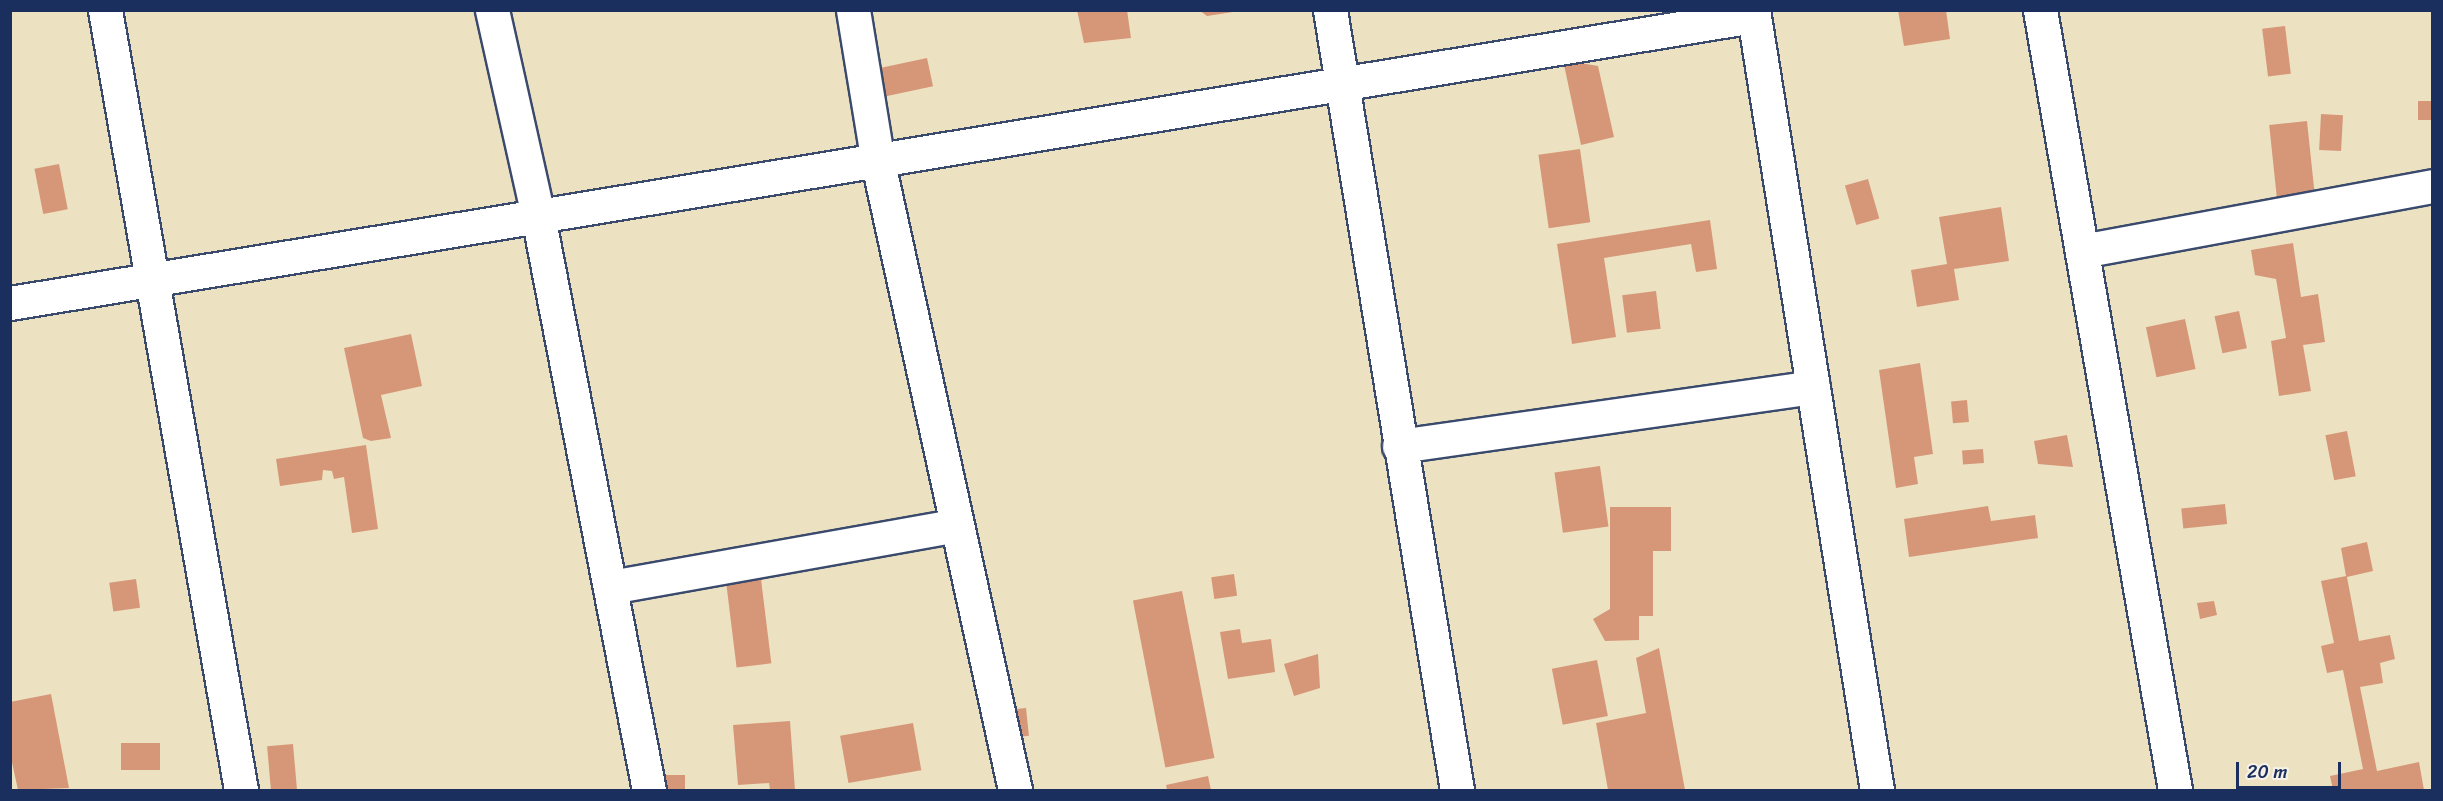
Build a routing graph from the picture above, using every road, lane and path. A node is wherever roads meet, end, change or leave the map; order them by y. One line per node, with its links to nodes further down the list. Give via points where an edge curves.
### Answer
1 (105, 10): 12 (street)
2 (492, 10): 10 (street)
3 (853, 10): 8 (street)
4 (1330, 10): 7 (street)
5 (2040, 10): 11 (street)
6 (1754, 13): 7 (street); 14 (street)
7 (1344, 85): 8 (street); 15 (street)
8 (878, 163): 10 (street); 16 (street)
9 (2433, 186): 11 (street)
10 (538, 216): 12 (street); 17 (street)
11 (2082, 250): 23 (street)
12 (150, 278): 13 (street); 18 (street)
13 (10, 303)
14 (1813, 387): 15 (street); 22 (street)
15 (1399, 446): 21 (street)
16 (957, 525): 17 (street); 20 (street)
17 (610, 587): 19 (street)
18 (241, 790)
19 (649, 790)
20 (1014, 790)
21 (1458, 790)
22 (1877, 790)
23 (2175, 790)

